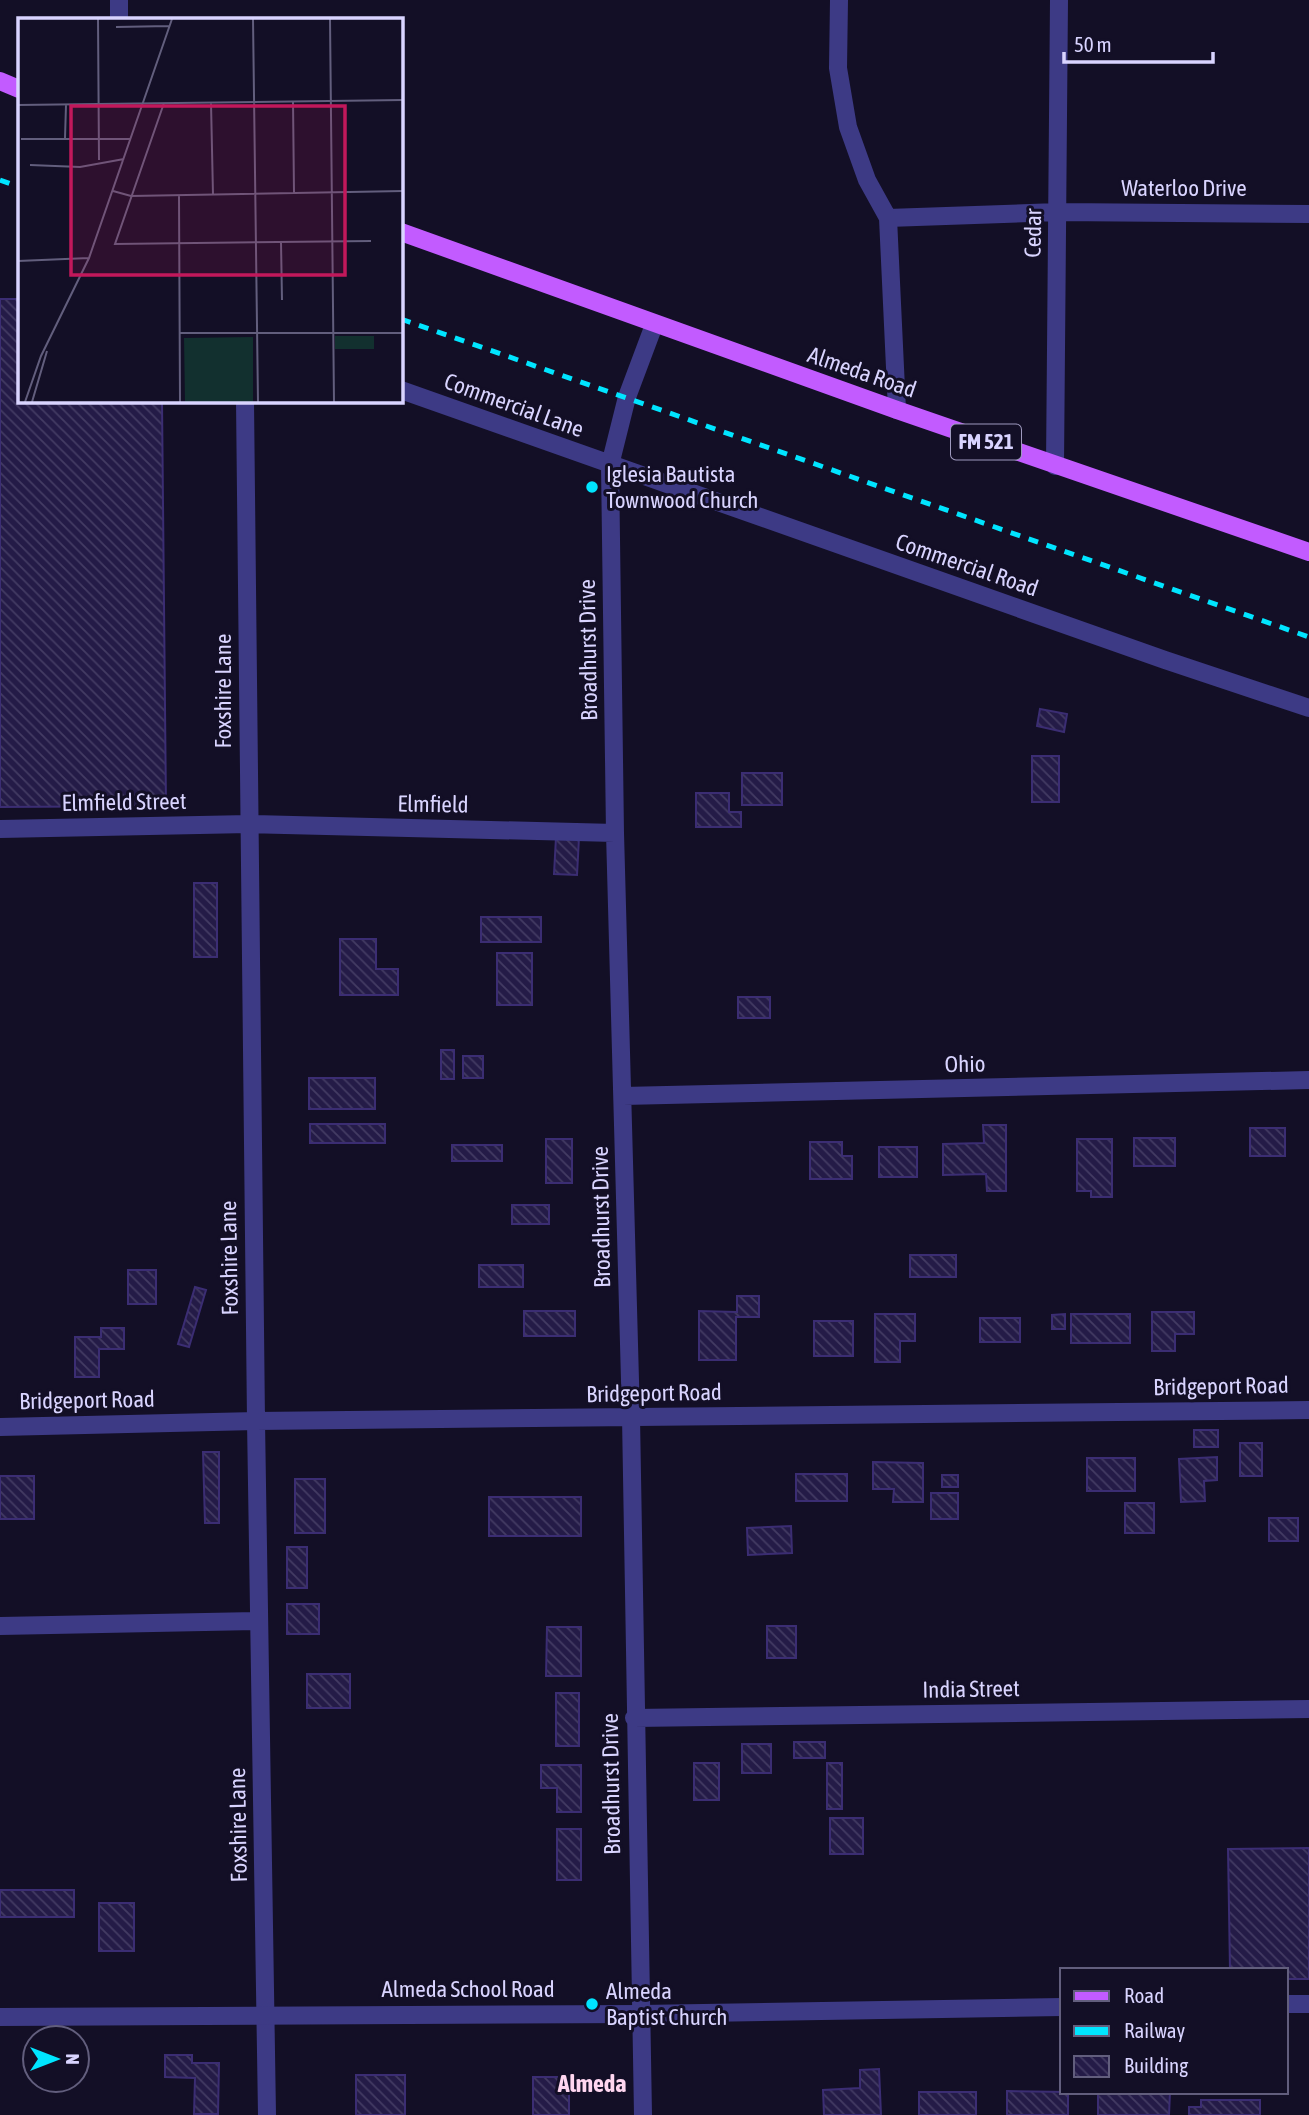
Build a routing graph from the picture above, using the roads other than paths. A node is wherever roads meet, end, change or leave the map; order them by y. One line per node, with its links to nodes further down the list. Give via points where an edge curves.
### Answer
1 (119, 0): 4 (street)
2 (839, 0): 7 (street, via 838,68 848,127 867,180)
3 (1059, 0): 5 (street, Cedar)
4 (119, 18)
5 (1058, 212): 6 (street, Waterloo Drive); 7 (street, Waterloo Drive); 14 (street, Cedar)
6 (1309, 214)
7 (888, 218): 12 (street)
8 (402, 232): 9 (main road, Almeda Road / FM 521)
9 (654, 325): 12 (main road, Almeda Road / FM 521); 13 (street, Broadhurst Drive, via 627,397)
10 (402, 390): 13 (street, Commercial Lane)
11 (245, 402): 17 (street, Foxshire Lane)
12 (897, 410): 14 (main road, Almeda Road / FM 521)
13 (610, 465): 16 (street, Commercial Road); 19 (street, Broadhurst Drive)
14 (1055, 466): 15 (main road, Almeda Road / FM 521)
15 (1309, 552)
16 (1309, 709)
17 (249, 824): 18 (street, Elmfield Street); 19 (street, Elmfield); 24 (street, Foxshire Lane)
18 (0, 829)
19 (615, 833): 21 (street, Broadhurst Drive)
20 (1309, 1080): 21 (street, Ohio)
21 (623, 1096): 23 (street, Broadhurst Drive)
22 (1309, 1410): 23 (street, Bridgeport Road)
23 (631, 1417): 24 (street, Bridgeport Road); 29 (street, Broadhurst Drive)
24 (256, 1421): 25 (street, Bridgeport Road); 26 (street, Foxshire Lane)
25 (0, 1427)
26 (258, 1621): 27 (street); 33 (street, Foxshire Lane)
27 (0, 1626)
28 (1309, 1709): 29 (street, India Street)
29 (634, 1718): 34 (street, Broadhurst Drive)
30 (1288, 2004): 31 (street)
31 (1309, 2004)
32 (1060, 2007): 34 (street, Almeda School Road)
33 (266, 2014): 34 (street, Almeda School Road); 35 (street, Almeda School Road); 36 (street, Foxshire Lane)
34 (641, 2014): 37 (street, Broadhurst Drive)
35 (0, 2017)
36 (267, 2115)
37 (643, 2115)

